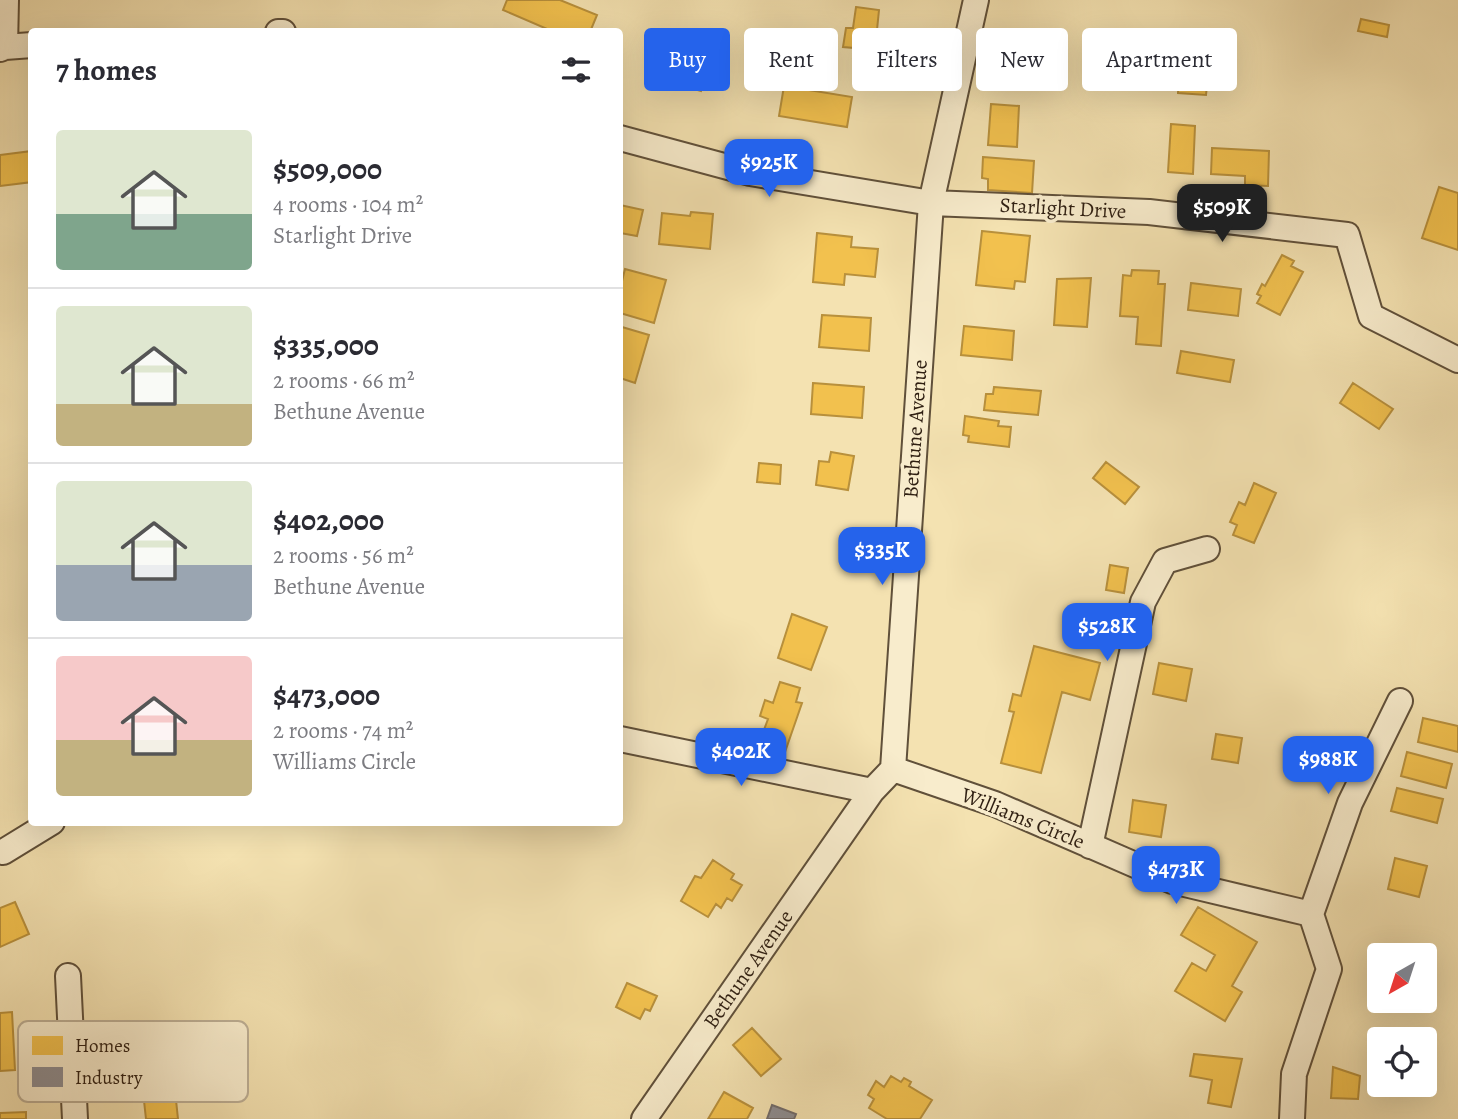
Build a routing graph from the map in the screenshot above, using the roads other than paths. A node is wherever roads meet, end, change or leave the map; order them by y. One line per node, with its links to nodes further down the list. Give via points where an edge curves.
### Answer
1 (6, 0): 4 (street)
2 (976, 0): 6 (street, Bethune Avenue)
3 (28, 46): 4 (street)
4 (3, 48)
5 (623, 139): 6 (street, via 750,173)
6 (931, 203): 7 (street, Starlight Drive, via 1149,212 1347,235 1371,316); 11 (street, Bethune Avenue)
7 (1458, 360)
8 (1207, 548): 14 (street, via 1165,561 1143,602)
9 (1400, 701): 16 (street, via 1350,803)
10 (623, 740): 12 (street)
11 (893, 769): 12 (street, Bethune Avenue); 14 (street, Williams Circle, via 995,804)
12 (872, 791): 19 (street, Bethune Avenue)
13 (46, 826): 15 (street)
14 (1090, 846): 16 (street, Williams Circle, via 1172,881)
15 (4, 852)
16 (1311, 914): 20 (street, via 1329,969 1294,1074)
17 (68, 976): 18 (street)
18 (70, 1021)
19 (643, 1119)
20 (1292, 1119)

